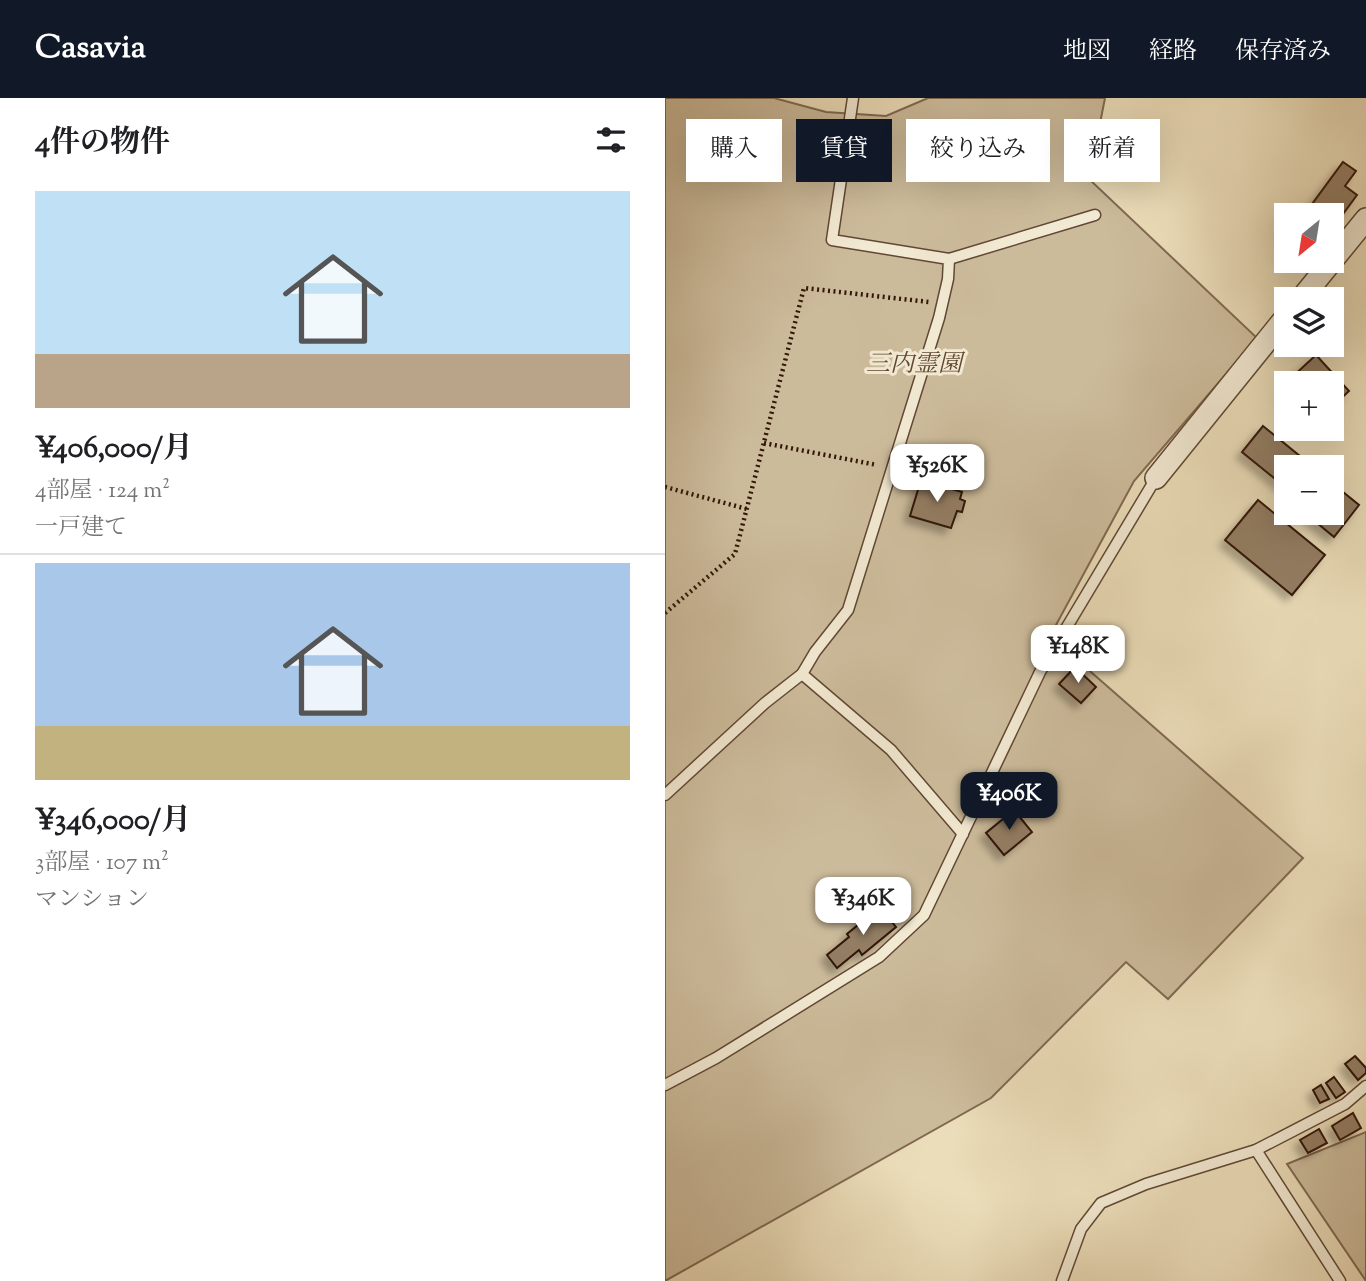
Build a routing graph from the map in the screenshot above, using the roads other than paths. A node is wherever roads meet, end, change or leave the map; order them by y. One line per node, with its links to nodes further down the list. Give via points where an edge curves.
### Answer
1 (853, 98): 4 (lane, via 832,240)
2 (1094, 215): 4 (lane)
3 (1366, 219): 5 (street)
4 (949, 259): 8 (lane, via 942,303 848,610)
5 (1311, 287)
6 (1274, 332): 7 (street)
7 (1156, 478): 10 (lane, via 1040,672)
8 (802, 674): 9 (lane); 10 (lane, via 891,750)
9 (665, 795)
10 (963, 834): 11 (lane, via 924,915 879,957)
11 (665, 1085)
12 (1366, 1086): 13 (lane, via 1345,1104)
13 (1256, 1150): 14 (lane, via 1101,1203 1081,1229); 15 (lane)
14 (1062, 1281)
15 (1340, 1281)

